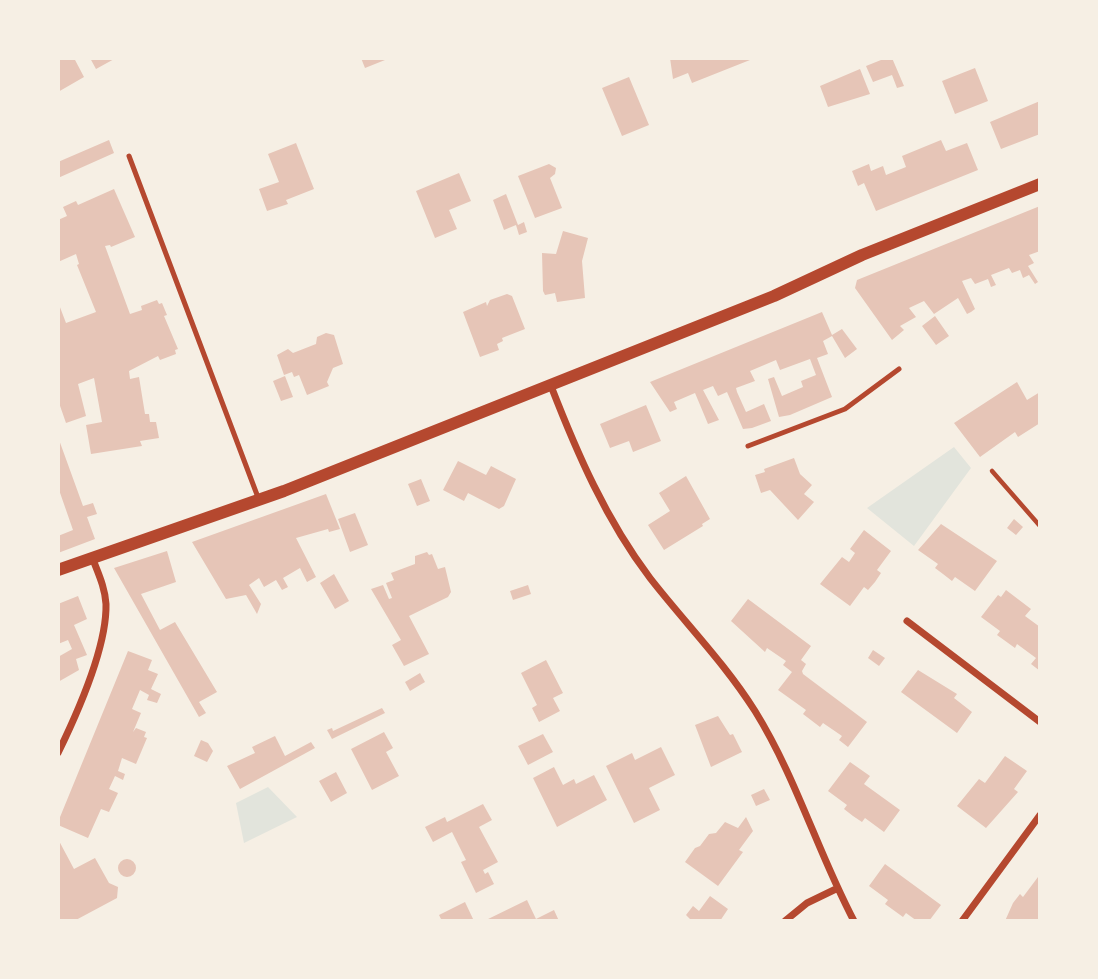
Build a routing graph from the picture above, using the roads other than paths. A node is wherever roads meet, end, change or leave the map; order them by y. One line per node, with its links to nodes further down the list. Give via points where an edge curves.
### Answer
1 (129, 156): 6 (lane)
2 (1040, 184): 4 (street)
3 (899, 369): 5 (lane, via 845,409)
4 (551, 386): 6 (street); 13 (street, via 582,463 620,534 735,681 772,741)
5 (748, 446)
6 (259, 500): 7 (street)
7 (93, 557): 8 (street); 11 (street, via 104,590 104,623 97,654)
8 (58, 570)
9 (907, 621): 10 (street)
10 (1040, 722)
11 (58, 753)
12 (1040, 815): 16 (street)
13 (838, 888): 14 (street, via 807,903); 15 (street)
14 (785, 921)
15 (854, 921)
16 (962, 921)

